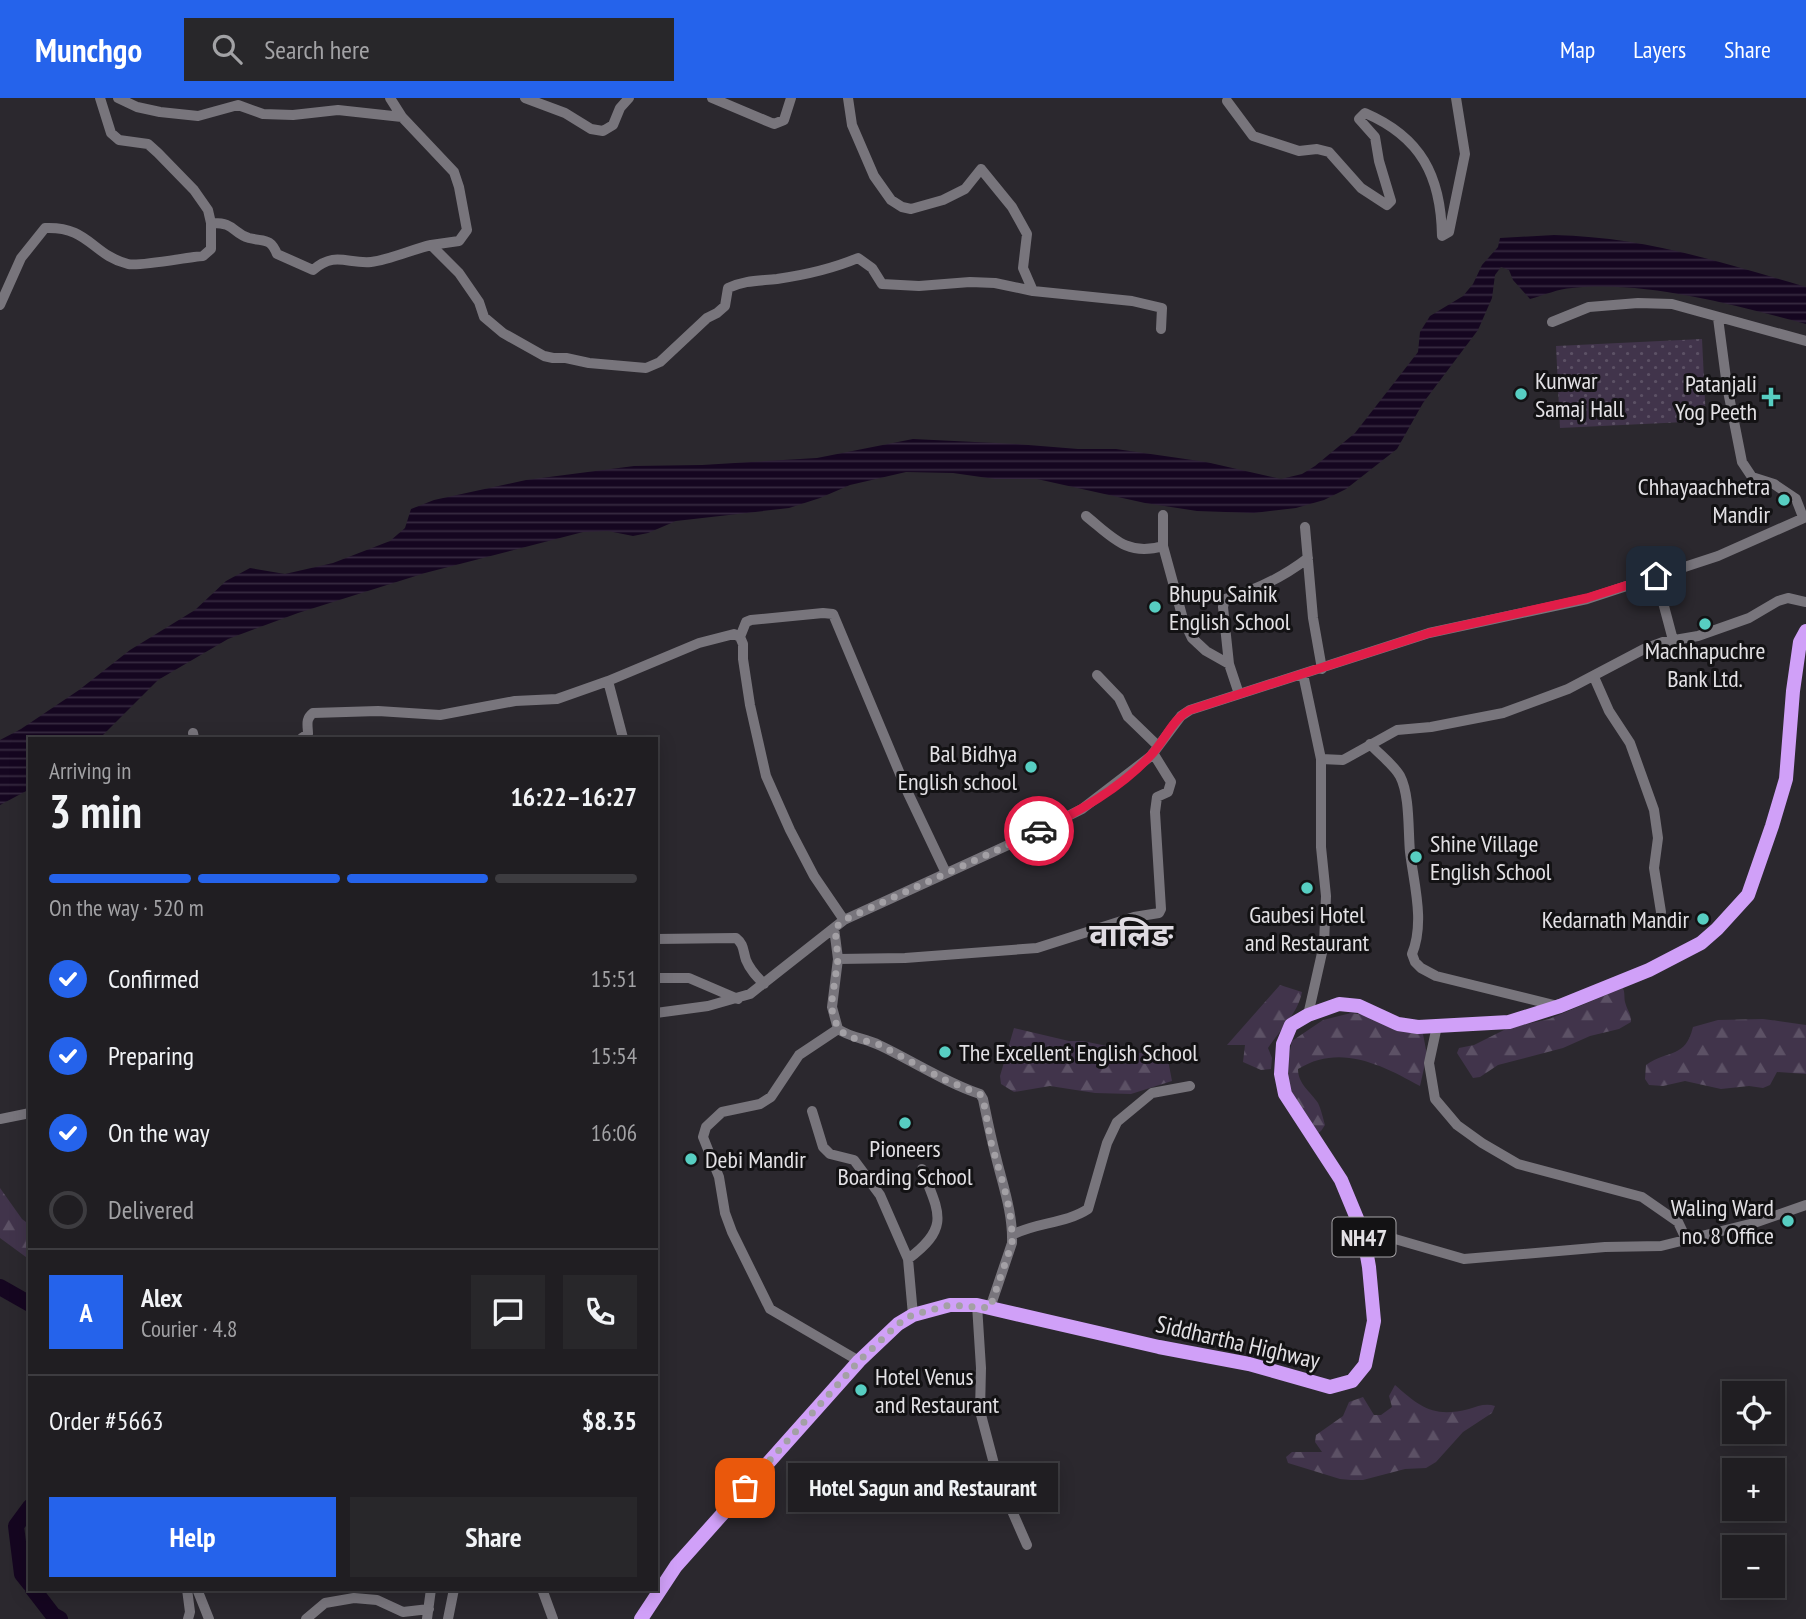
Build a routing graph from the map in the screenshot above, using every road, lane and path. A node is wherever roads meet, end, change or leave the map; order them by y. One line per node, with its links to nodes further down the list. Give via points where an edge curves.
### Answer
1 (100, 98): 12 (street, via 111,133 119,140 148,144 158,153 194,190)
2 (118, 98): 11 (street, via 137,107 198,116 239,105 263,114 338,110)
3 (390, 98): 11 (street)
4 (525, 98): 5 (street, via 603,131 613,125)
5 (629, 98)
6 (712, 98): 7 (street, via 774,124 784,120)
7 (791, 98)
8 (848, 98): 14 (street, via 852,125 874,176 902,207 912,209 943,200 965,189 981,169 1027,234 1023,268)
9 (1456, 98): 10 (street, via 1465,154 1449,232 1443,236 1441,204 1423,159 1414,144 1382,120 1365,113 1359,119 1376,137 1391,201 1387,205 1361,188 1329,152 1298,151 1253,136)
10 (1227, 101)
11 (402, 117): 13 (street, via 454,172 459,187 467,230 459,241)
12 (211, 223): 13 (street, via 225,222 248,238 263,239 274,245 277,254 313,270 324,261 371,262); 15 (street, via 211,249 203,256 131,265 64,227 45,228 21,258)
13 (431, 244): 14 (street, via 459,273 484,317 503,333 553,359 646,368 660,362 717,313 724,306 728,288 741,282 828,270 858,258 872,268 882,284 995,283)
14 (1033, 291): 18 (street, via 1163,308)
15 (0, 305)
16 (1718, 318): 17 (street, via 1672,304 1638,303 1589,307); 19 (street); 22 (street, via 1742,462 1752,477 1774,484 1796,499)
17 (1552, 322)
18 (1161, 329)
19 (1806, 341)
20 (1163, 515): 24 (street)
21 (1086, 516): 24 (street, via 1131,550)
22 (1804, 517): 26 (street)
23 (1306, 527): 25 (street)
24 (1163, 547): 31 (street, via 1192,638)
25 (1308, 558): 31 (street, via 1280,579 1225,599); 32 (street)
26 (1656, 576): 30 (street); 32 (street, via 1587,598 1429,633)
27 (1806, 602): 30 (street, via 1788,598 1749,618)
28 (1806, 631): 52 (highway, Siddhartha Highway / NH47, via 1800,642 1793,691 1786,779 1748,895 1701,943)
29 (740, 637): 36 (street, via 728,634 699,643); 43 (street, via 751,620 833,614); 45 (street, via 766,775 814,876)
30 (1673, 640): 35 (street, via 1644,649)
31 (1229, 664): 37 (street)
32 (1322, 669): 33 (street)
33 (1303, 674): 37 (street); 42 (street)
34 (1097, 675): 41 (street)
35 (1594, 677): 40 (street, via 1503,713 1397,730); 44 (street, via 1630,743 1654,810 1658,838 1654,867)
36 (608, 681): 38 (street, via 557,699 515,701 440,715 313,713 307,722 309,734); 39 (street)
37 (1239, 694): 41 (street, via 1185,712)
38 (304, 737)
39 (623, 737)
40 (1370, 744): 42 (street, via 1343,760); 52 (street, via 1400,776 1408,811 1417,896 1415,962 1436,976)
41 (1156, 750): 43 (street, via 1082,809); 48 (street, via 1171,782 1168,792 1157,797 1155,812 1159,913 1037,948)
42 (1321, 759): 54 (street, via 1324,944)
43 (946, 873): 45 (street)
44 (1661, 912)
45 (844, 920): 46 (street)
46 (835, 928): 48 (street); 50 (street)
47 (658, 939): 50 (street, via 736,938)
48 (838, 959): 56 (street, via 831,1007)
49 (658, 978): 51 (street, via 689,978)
50 (764, 984): 51 (street)
51 (738, 999): 53 (street)
52 (1560, 1006): 55 (highway, Siddhartha Highway / NH47, via 1509,1022)
53 (658, 1013)
54 (1308, 1015): 55 (highway, Siddhartha Highway / NH47, via 1339,1004 1359,1006 1398,1024); 63 (highway, Siddhartha Highway / NH47, via 1292,1025 1283,1044 1285,1094 1341,1180)
55 (1437, 1026): 65 (street, via 1429,1063 1435,1099 1457,1125 1518,1164 1642,1197 1678,1222)
56 (838, 1029): 64 (street, via 980,1094); 69 (street, via 799,1055 771,1097 722,1112 706,1127 703,1137 719,1177 732,1232 770,1309)
57 (1190, 1086): 64 (street, via 1152,1094 1111,1130 1088,1209)
58 (811, 1111): 66 (street, via 823,1147 830,1154 854,1160 880,1195)
59 (28, 1112): 60 (street)
60 (0, 1119)
61 (922, 1169): 66 (street, via 938,1217 932,1238)
62 (1806, 1205): 65 (street)
63 (1363, 1233): 65 (street, via 1464,1259 1661,1247); 67 (highway, Siddhartha Highway / NH47, via 1374,1321 1367,1354 1352,1381 1330,1387 1249,1364)
64 (1012, 1235): 67 (street)
65 (1688, 1241)
66 (908, 1259): 68 (street)
67 (984, 1306): 68 (highway, Siddhartha Highway / NH47, via 950,1305); 70 (street, via 980,1411 998,1479)
68 (912, 1315): 69 (highway, Siddhartha Highway / NH47)
69 (859, 1361): 71 (highway, Siddhartha Highway / NH47)
70 (1027, 1545)
71 (658, 1587)
72 (187, 1591): 79 (street)
73 (198, 1591): 80 (street)
74 (430, 1591): 78 (street)
75 (454, 1591): 82 (street)
76 (543, 1591): 83 (street)
77 (655, 1591): 84 (highway, Siddhartha Highway / NH47)
78 (428, 1614): 81 (street, via 354,1598 325,1603)
79 (188, 1619)
80 (209, 1619)
81 (306, 1619)
82 (447, 1619)
83 (553, 1619)
84 (641, 1619)

